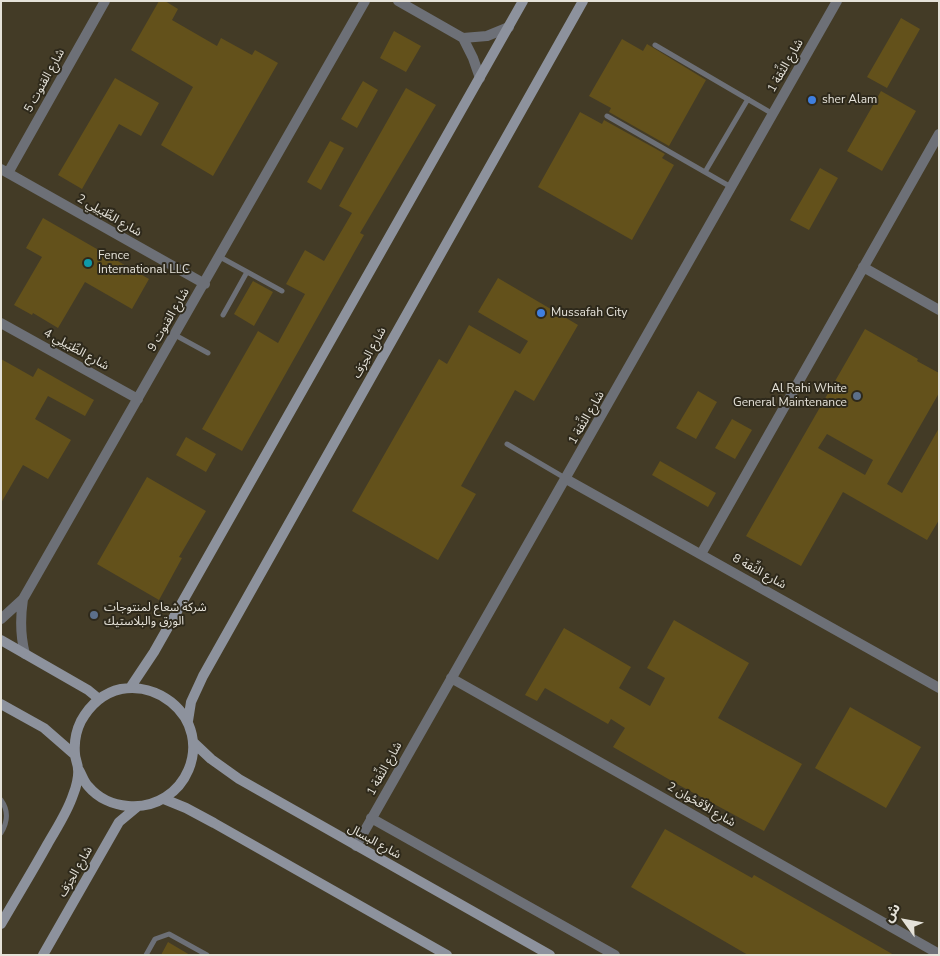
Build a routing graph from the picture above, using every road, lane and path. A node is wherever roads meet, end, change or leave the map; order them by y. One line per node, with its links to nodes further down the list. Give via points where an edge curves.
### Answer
1 (105, 1): 15 (street, شارع القنوت 5)
2 (365, 1): 18 (street, شارع القنوت 9)
3 (398, 1): 8 (street)
4 (523, 1): 7 (street)
5 (583, 1): 41 (street, شارع الحِرَف, via 203,676 191,702)
6 (837, 1): 12 (street, شارع الثِّقة 1)
7 (509, 27): 8 (street, via 487,36); 10 (street)
8 (463, 38): 10 (street)
9 (655, 45): 11 (lane)
10 (480, 78): 37 (street, via 154,652)
11 (748, 99): 12 (lane); 16 (lane)
12 (773, 114): 17 (street, شارع الثِّقة 1)
13 (607, 116): 16 (lane)
14 (939, 134): 19 (street)
15 (5, 171): 21 (street, شارع الطِّبَيلِي 2)
16 (705, 172): 17 (lane)
17 (732, 188): 30 (street, شارع الثِّقة 1)
18 (220, 257): 20 (lane); 21 (street, شارع القنوت 9)
19 (863, 267): 23 (street); 31 (street)
20 (247, 272): 22 (lane); 24 (lane)
21 (204, 284): 26 (street, شارع القنوت 9)
22 (282, 291)
23 (939, 310)
24 (223, 314)
25 (1, 323): 28 (street, شارع الطِّبَيلِي 4)
26 (175, 335): 27 (lane); 28 (street, شارع القنوت 9)
27 (208, 353)
28 (138, 400): 32 (street, شارع القنوت 9)
29 (508, 444): 30 (lane)
30 (566, 479): 31 (street, شارع الثِّقة 8); 36 (street, شارع الثِّقة 1)
31 (701, 554): 38 (street, شارع الثِّقة 8)
32 (23, 599): 33 (street, شارع القنوت 9); 35 (street, شارع القنوت 9, via 20,638)
33 (1, 619)
34 (1, 640): 35 (street)
35 (25, 654): 39 (street)
36 (451, 678): 48 (street, شارع الثِّقة 1); 52 (street, شارع الأقحُوان 2)
37 (130, 688): 39 (street); 41 (street, via 148,689 164,696)
38 (939, 688)
39 (99, 699): 43 (street, via 80,724)
40 (1, 704): 43 (street, via 44,728)
41 (188, 721): 42 (street)
42 (193, 742): 45 (street, via 193,755 183,780); 50 (street, شارع البسال, via 239,779)
43 (75, 754): 44 (street)
44 (79, 770): 47 (street, via 88,786 102,798 119,805); 51 (street, via 74,794 63,817)
45 (164, 799): 47 (street); 56 (street, via 214,822)
46 (1, 800): 49 (lane, via 7,814)
47 (138, 807): 53 (street, شارع الحِرَف, via 119,822)
48 (372, 818): 50 (street, شارع الثِّقة 1); 58 (street)
49 (1, 833)
50 (356, 846): 57 (street, شارع البسال)
51 (1, 924)
52 (939, 954)
53 (43, 955)
54 (146, 955): 55 (lane, via 155,939 169,934)
55 (206, 955)
56 (447, 955)
57 (550, 955)
58 (614, 955)

